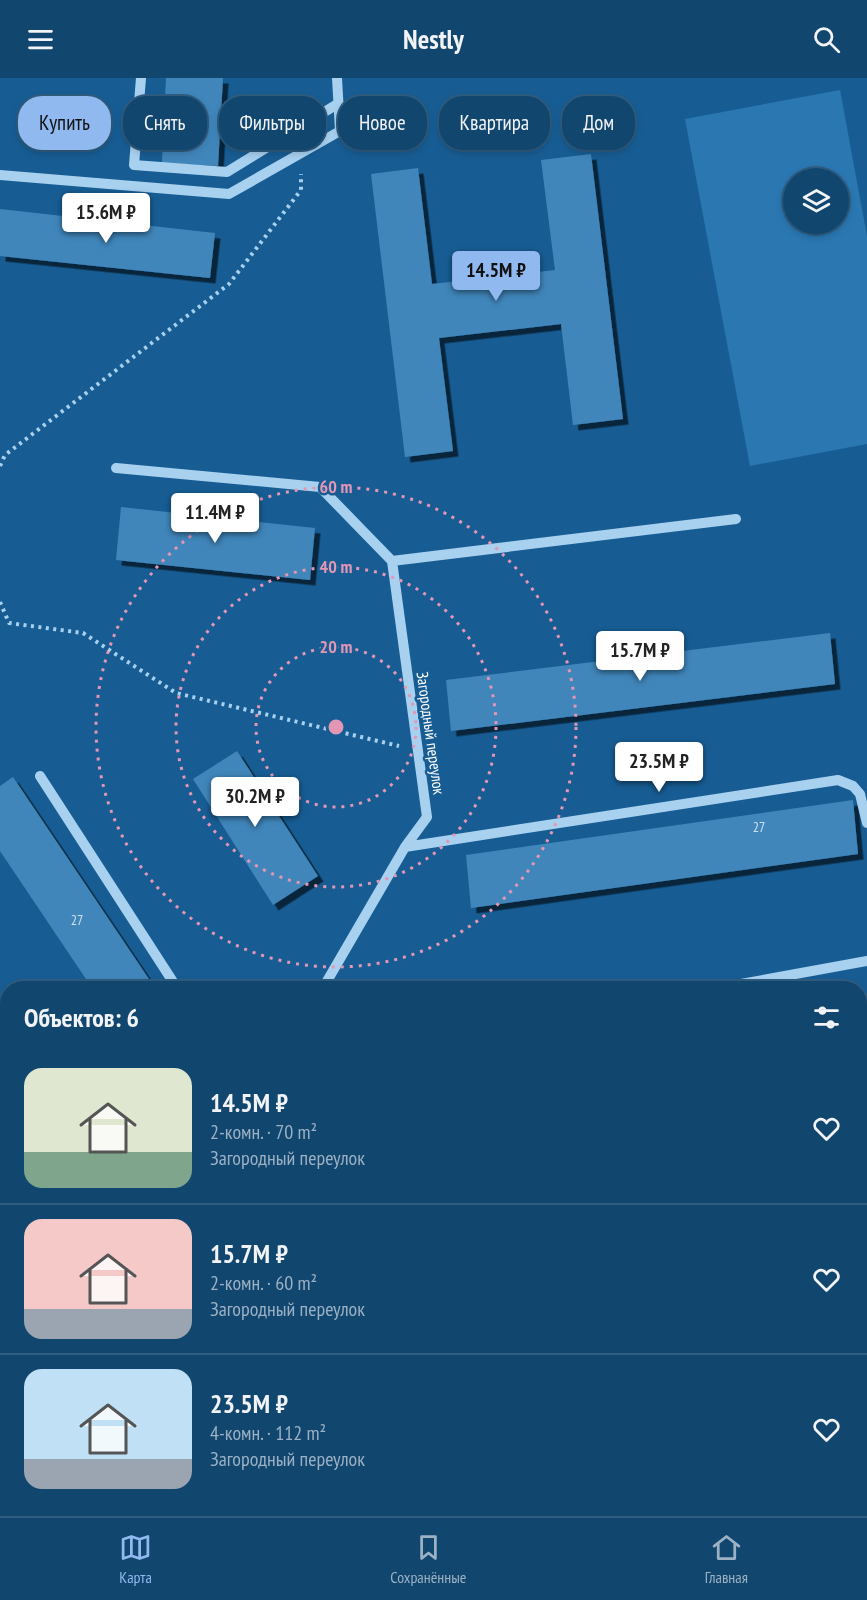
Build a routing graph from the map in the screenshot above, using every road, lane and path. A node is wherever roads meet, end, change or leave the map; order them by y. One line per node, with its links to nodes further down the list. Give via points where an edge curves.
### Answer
1 (141, 78): 4 (street, via 134,165 227,172)
2 (337, 78): 3 (street)
3 (338, 96)
4 (338, 103)
5 (338, 132): 6 (street)
6 (301, 153): 7 (street, via 229,194); 8 (path, via 301,190 229,284 5,455)
7 (0, 175)
8 (0, 466)
9 (116, 468): 11 (street, via 320,487)
10 (736, 519): 11 (street)
11 (392, 561): 13 (street, Загородный переулок)
12 (0, 602): 13 (path, via 9,623 83,633 176,693)
13 (418, 750): 16 (street, Загородный переулок, via 427,817)
14 (40, 776): 18 (street)
15 (867, 823): 16 (street, via 860,794 854,786 838,780)
16 (405, 847): 19 (street, Загородный переулок)
17 (867, 961): 20 (street)
18 (172, 981)
19 (327, 981)
20 (757, 981)

